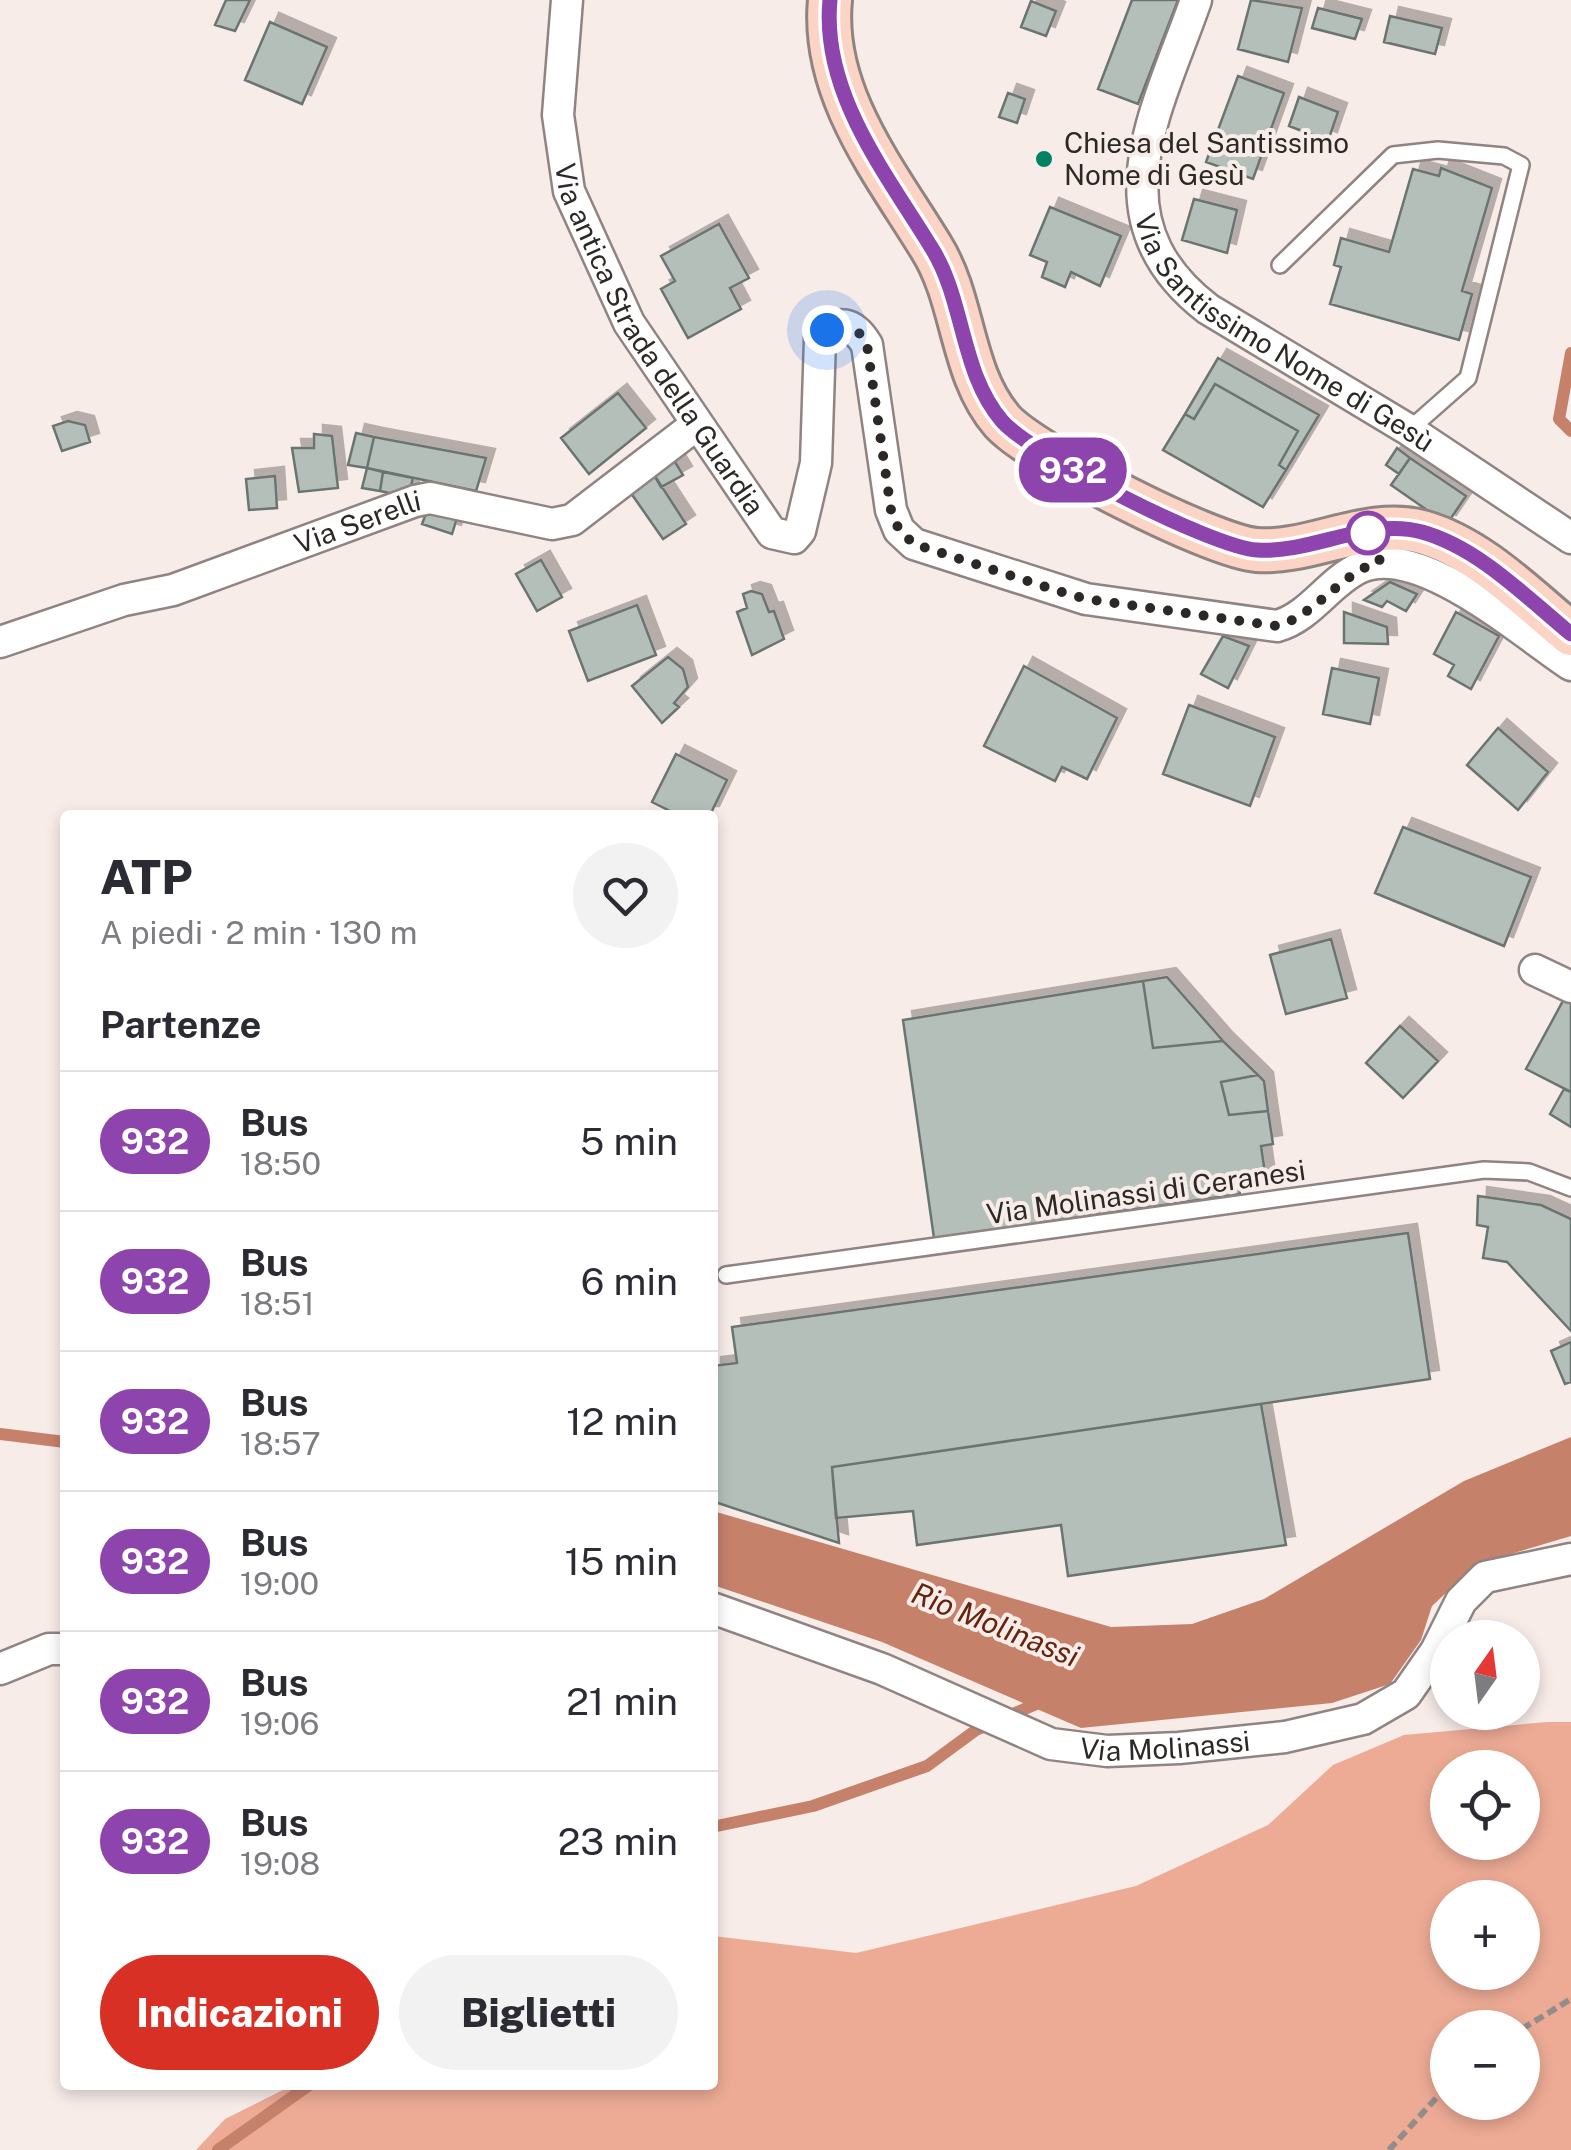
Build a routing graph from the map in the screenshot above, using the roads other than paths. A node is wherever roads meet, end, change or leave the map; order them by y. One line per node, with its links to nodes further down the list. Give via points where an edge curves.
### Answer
1 (567, 0): 5 (street, Via antica Strada della Guardia, via 558,115 569,190 630,323)
2 (830, 0): 8 (main road, via 827,34 848,108 936,255 956,300 973,369 1000,419 1029,446 1112,491 1256,550 1385,531 1417,531 1449,542)
3 (1196, 0): 6 (street, Via Santissimo Nome di Gesù, via 1146,146 1142,205 1154,251 1179,287 1208,309)
4 (1280, 265): 6 (lane, via 1393,156 1438,150 1504,156 1521,166 1468,378)
5 (696, 425): 9 (street, Via Serelli, via 572,520 552,524 430,498 173,590); 10 (street, Via antica Strada della Guardia, via 772,533 794,538 816,463 820,340 846,324 867,345 891,510 899,530 930,552 1086,599 1277,626 1291,622 1356,568 1400,562 1442,579)
6 (1409, 430): 7 (street, Via Santissimo Nome di Gesù)
7 (1571, 538)
8 (1571, 634)
9 (0, 642)
10 (1571, 666)
11 (1535, 970): 12 (street)
12 (1571, 988)
13 (1571, 1188): 14 (lane, Via Molinassi di Ceranesi, via 1529,1172 1484,1170)
14 (726, 1275)
15 (1571, 1559): 16 (street, Via Molinassi, via 1485,1577 1461,1601 1406,1694 1362,1719 1284,1737 1179,1748 1107,1752 1051,1744 882,1669)
16 (718, 1610)
17 (60, 1649): 18 (street)
18 (0, 1669)

